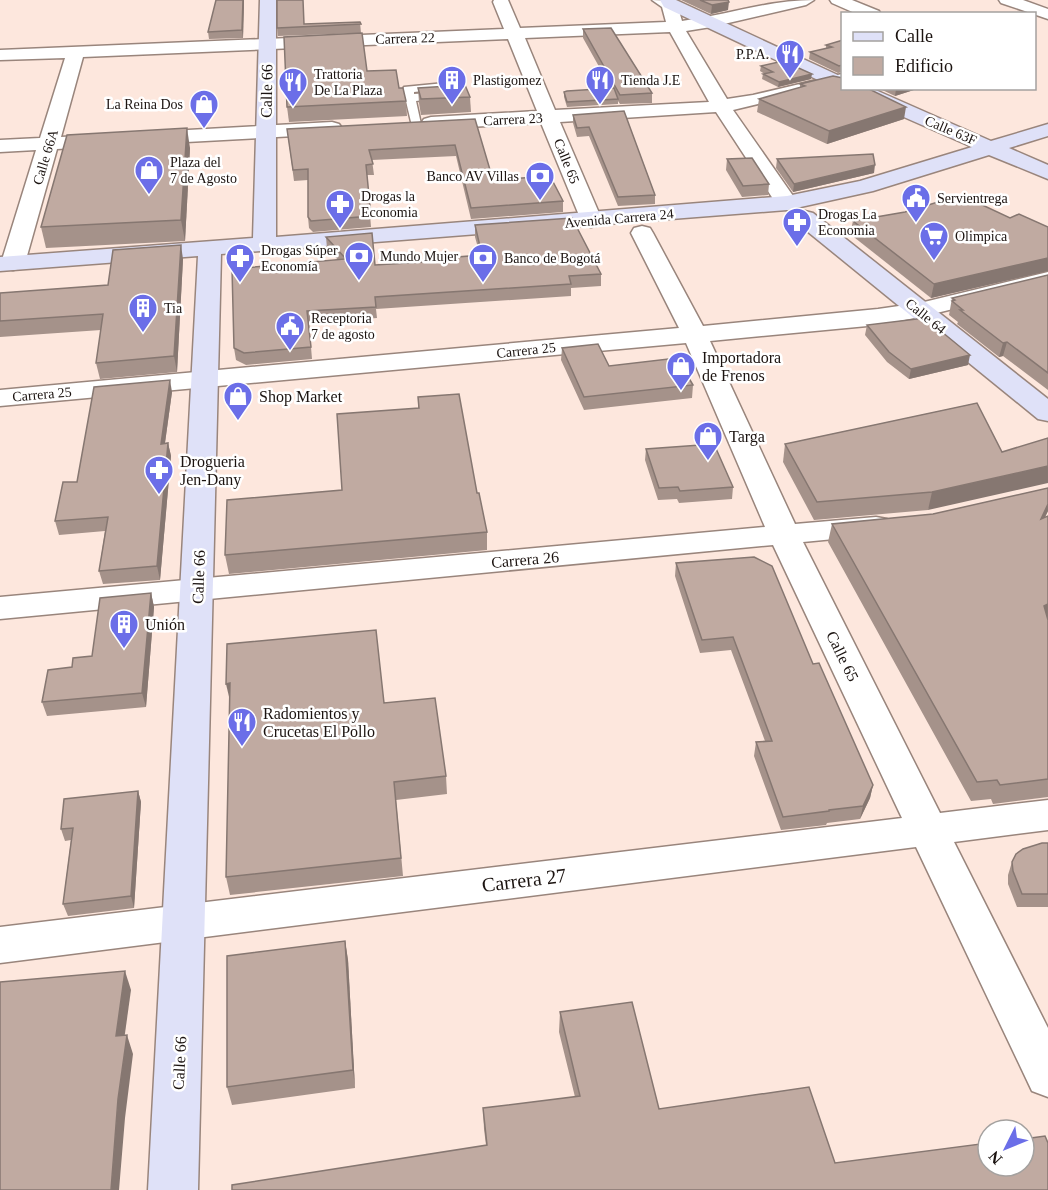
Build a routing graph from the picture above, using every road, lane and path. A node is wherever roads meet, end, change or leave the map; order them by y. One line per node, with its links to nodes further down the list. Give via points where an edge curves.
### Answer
1 (268, 0): 12 (main road, Calle 66)
2 (806, 0): 9 (street, Carrera 22)
3 (838, 0): 7 (street)
4 (1007, 0): 8 (street)
5 (666, 1): 9 (main road); 10 (street, Calle 64)
6 (501, 2): 11 (street, Calle 65)
7 (868, 12)
8 (1048, 14)
9 (711, 22): 10 (street, Carrera 22); 15 (main road)
10 (675, 27): 11 (street, Carrera 22); 18 (street, Calle 64)
11 (515, 34): 12 (street, Carrera 22); 19 (street, Calle 65)
12 (267, 43): 13 (street, Carrera 22); 24 (main road, Calle 66)
13 (76, 51): 14 (street, Carrera 22); 25 (street, Calle 66A)
14 (0, 55)
15 (840, 81): 18 (street, Carrera 23)
16 (859, 90): 27 (main road, Calle 63F)
17 (410, 98): 20 (lane)
18 (722, 107): 19 (street, Carrera 23); 31 (street, Calle 64)
19 (549, 117): 20 (street, Carrera 23); 32 (street, Calle 65)
20 (416, 124): 21 (street, Carrera 23)
21 (393, 125)
22 (349, 127): 24 (street)
23 (1048, 130): 27 (main road, Avenida Carrera 24)
24 (265, 132): 25 (street); 34 (main road, Calle 66)
25 (49, 143): 26 (street); 36 (street, Calle 66A)
26 (0, 146)
27 (991, 148): 29 (main road, Calle 63F); 31 (main road, Avenida Carrera 24)
28 (1048, 155): 29 (main road, Avenida Carrera 24)
29 (1023, 161): 30 (main road, Calle 63F); 31 (main road, Avenida Carrera 24, via 875,203)
30 (1048, 173)
31 (796, 211): 32 (main road, Avenida Carrera 24); 33 (main road, Avenida Carrera 24); 39 (main road, Calle 64)
32 (591, 220): 34 (main road, Avenida Carrera 24)
33 (642, 233): 35 (main road, Avenida Carrera 24); 40 (street, Calle 65)
34 (264, 244): 35 (main road)
35 (210, 257): 36 (main road, Avenida Carrera 24); 38 (main road, Avenida Carrera 24); 41 (main road, Calle 66)
36 (7, 263)
37 (1048, 279): 39 (street, Carrera 25)
38 (0, 282)
39 (920, 310): 40 (street, Carrera 25); 43 (main road, Calle 64)
40 (694, 333): 41 (street, Carrera 25); 45 (street, Calle 65)
41 (205, 381): 42 (street, Carrera 25); 46 (main road, Calle 66)
42 (0, 398)
43 (1048, 413)
44 (906, 523): 45 (street, Carrera 26)
45 (784, 535): 46 (street, Carrera 26); 49 (street, Calle 65)
46 (198, 590): 47 (street, Carrera 26); 50 (main road, Calle 66)
47 (0, 608)
48 (1048, 815): 49 (street, Carrera 27)
49 (928, 830): 50 (street, Carrera 27); 52 (street, Calle 65)
50 (185, 921): 51 (street, Carrera 27); 53 (main road, Calle 66)
51 (0, 945)
52 (1048, 1076)
53 (173, 1190)

